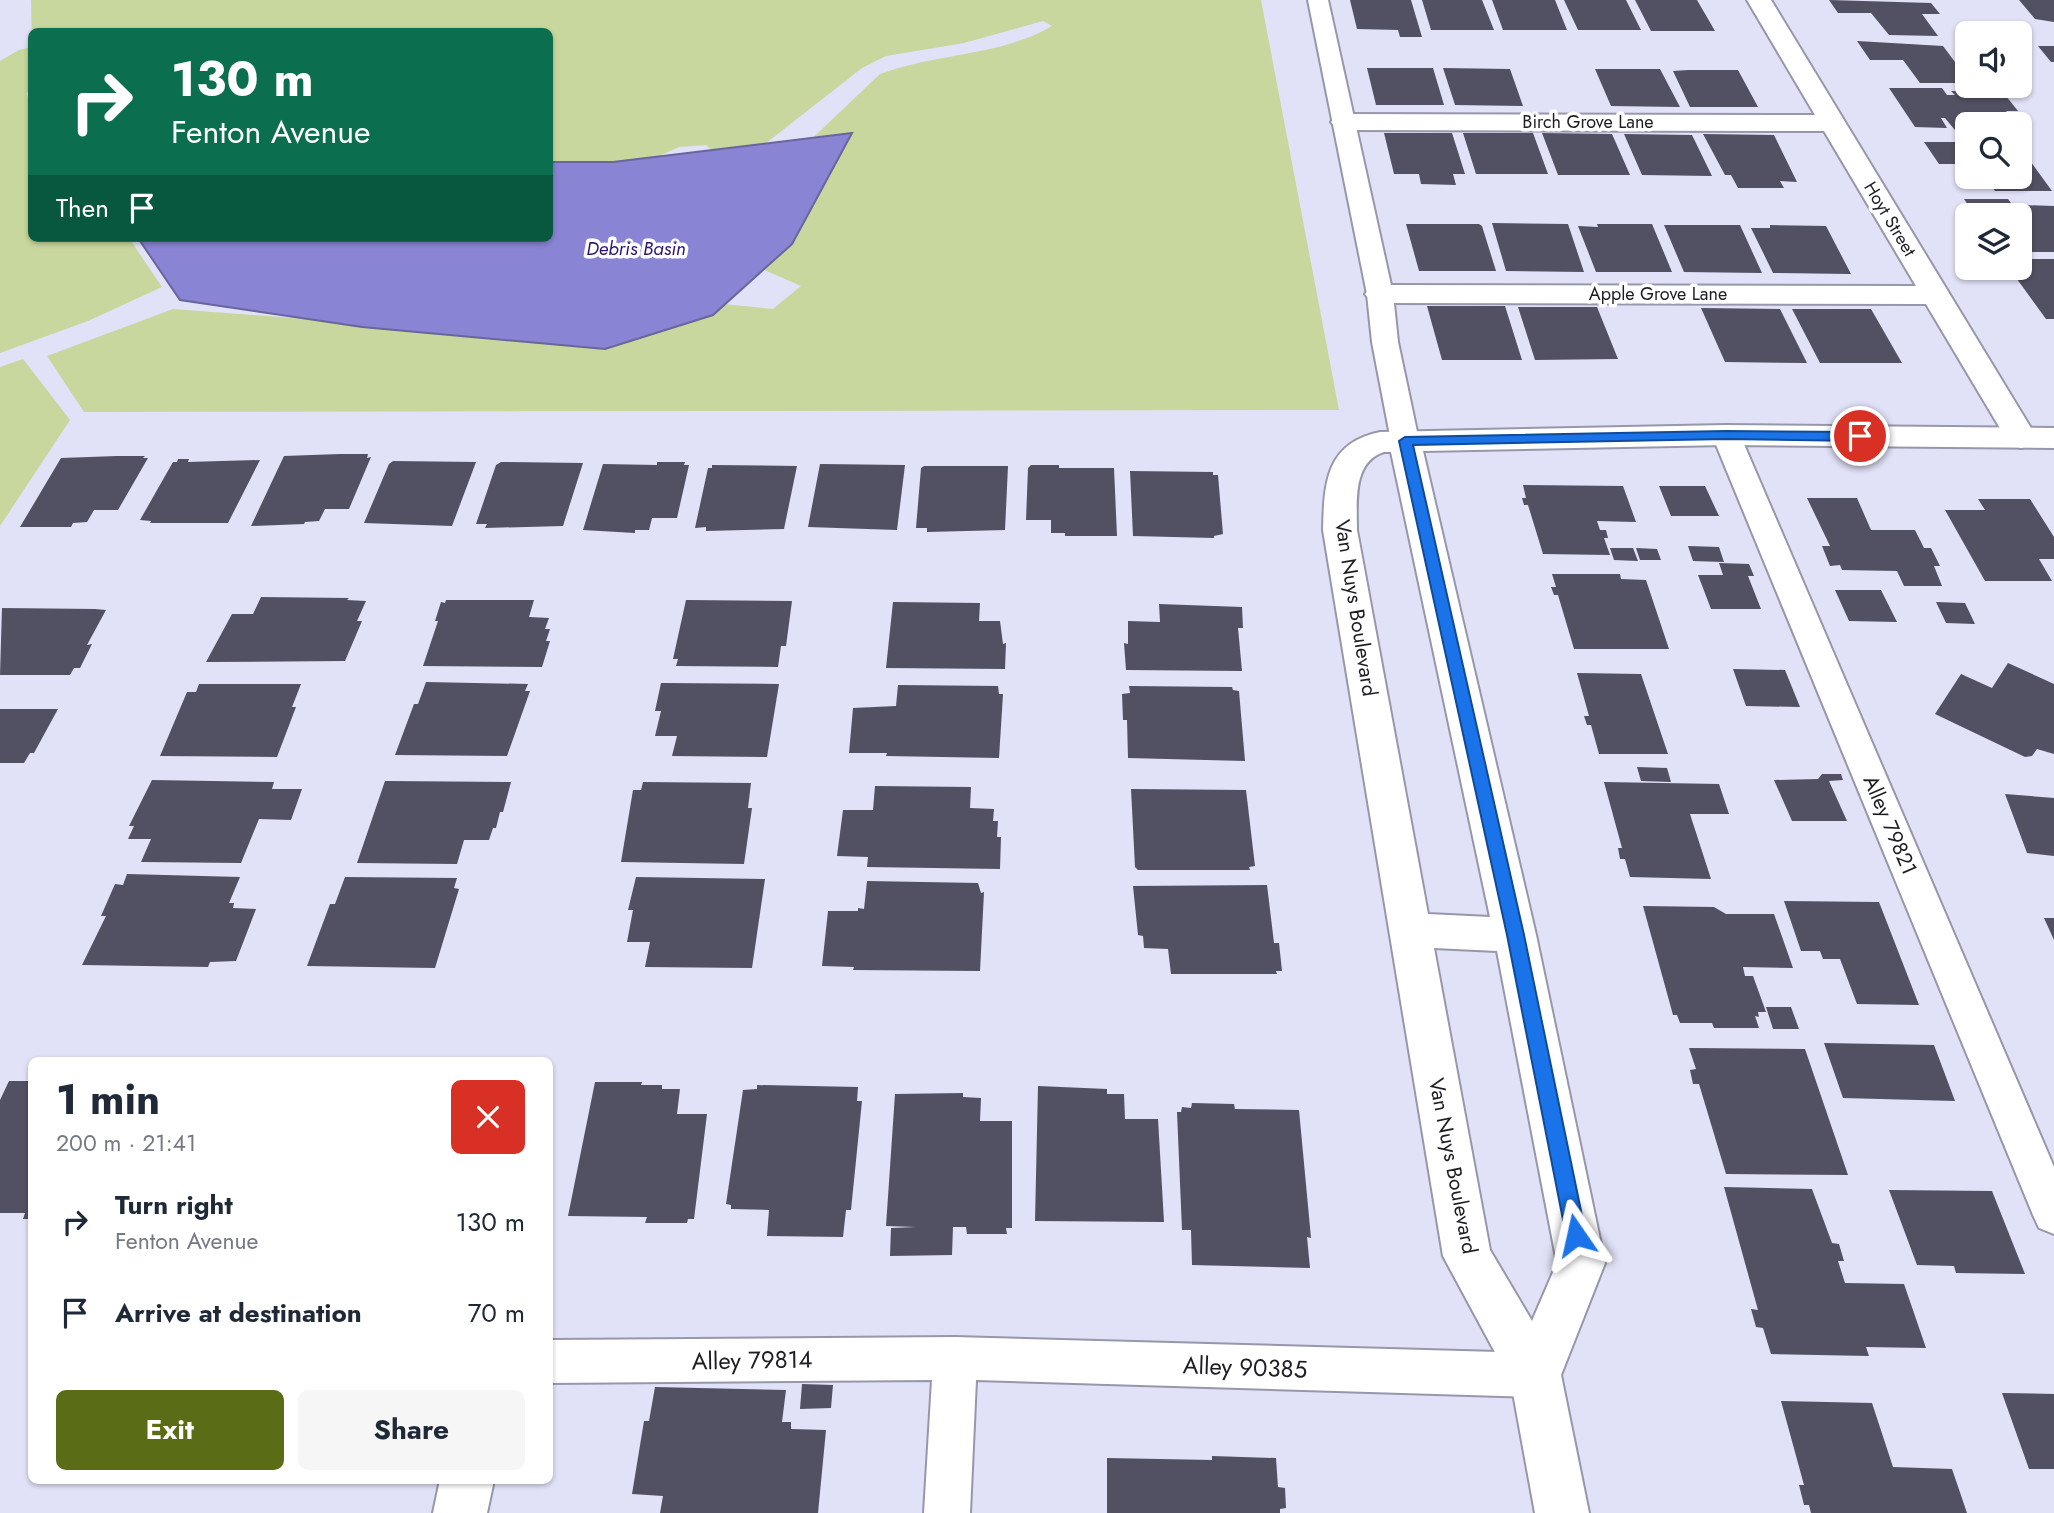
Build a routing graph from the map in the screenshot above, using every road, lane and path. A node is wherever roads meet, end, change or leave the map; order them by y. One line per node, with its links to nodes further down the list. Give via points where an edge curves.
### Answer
1 (1318, 0): 3 (lane)
2 (1759, 0): 4 (street, Hoyt Street)
3 (1344, 122): 4 (street, Birch Grove Lane); 5 (lane)
4 (1833, 123): 6 (street, Hoyt Street)
5 (1380, 294): 6 (street, Apple Grove Lane); 10 (lane)
6 (1936, 295): 8 (street, Hoyt Street)
7 (1726, 435): 8 (street, Van Nuys Boulevard); 10 (street, Van Nuys Boulevard); 13 (lane, Alley 79821)
8 (2021, 438): 9 (street, Van Nuys Boulevard)
9 (2054, 438)
10 (1405, 441): 11 (street, Van Nuys Boulevard, via 1373,443 1358,452 1343,477 1340,530); 12 (street)
11 (1412, 930): 12 (street); 16 (street, Van Nuys Boulevard, via 1467,1256)
12 (1515, 935): 16 (street, via 1581,1263)
13 (2054, 1215)
14 (955, 1359): 15 (lane, Alley 79814); 16 (lane, Alley 90385); 19 (lane)
15 (553, 1362)
16 (1535, 1375): 20 (street, Van Nuys Boulevard)
17 (466, 1484): 18 (street)
18 (460, 1513)
19 (947, 1513)
20 (1562, 1513)

